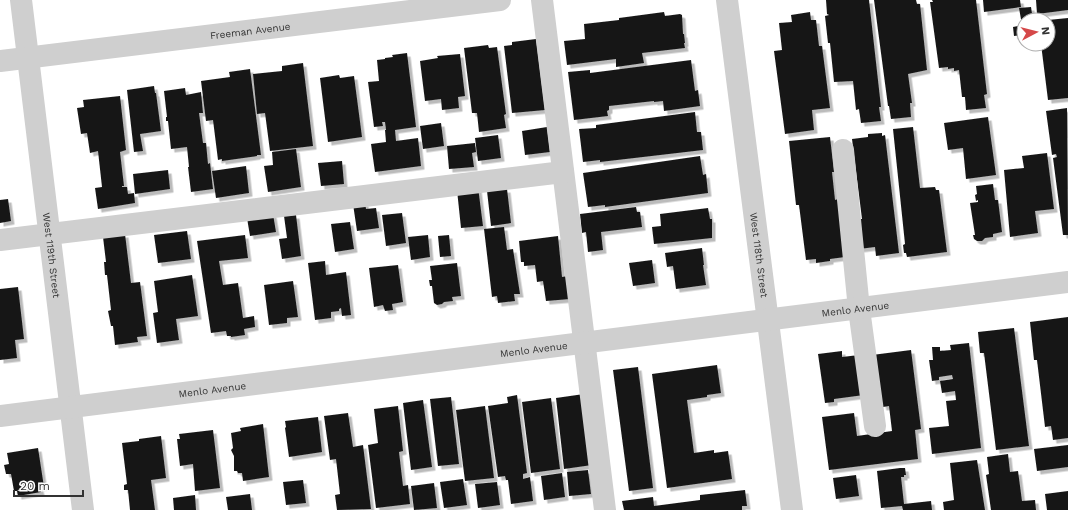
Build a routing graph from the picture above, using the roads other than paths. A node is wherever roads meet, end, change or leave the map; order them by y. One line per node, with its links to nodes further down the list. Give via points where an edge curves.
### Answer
1 (21, 0): 5 (street, West 119th Street)
2 (500, 0): 5 (street, Freeman Avenue)
3 (542, 0): 8 (street)
4 (727, 0): 13 (street, West 118th Street)
5 (28, 58): 6 (street, Freeman Avenue); 9 (street, West 119th Street)
6 (0, 61)
7 (843, 150): 12 (street)
8 (563, 172): 9 (street); 14 (street)
9 (49, 234): 10 (street); 15 (street, West 119th Street)
10 (0, 240)
11 (1068, 282): 12 (street, Menlo Avenue)
12 (859, 308): 13 (street, Menlo Avenue); 17 (street)
13 (768, 320): 14 (street, Menlo Avenue); 20 (street, West 118th Street)
14 (584, 343): 15 (street, Menlo Avenue); 19 (street)
15 (70, 408): 16 (street, Menlo Avenue); 18 (street, West 119th Street)
16 (0, 416)
17 (875, 426)
18 (84, 510)
19 (605, 510)
20 (792, 510)

